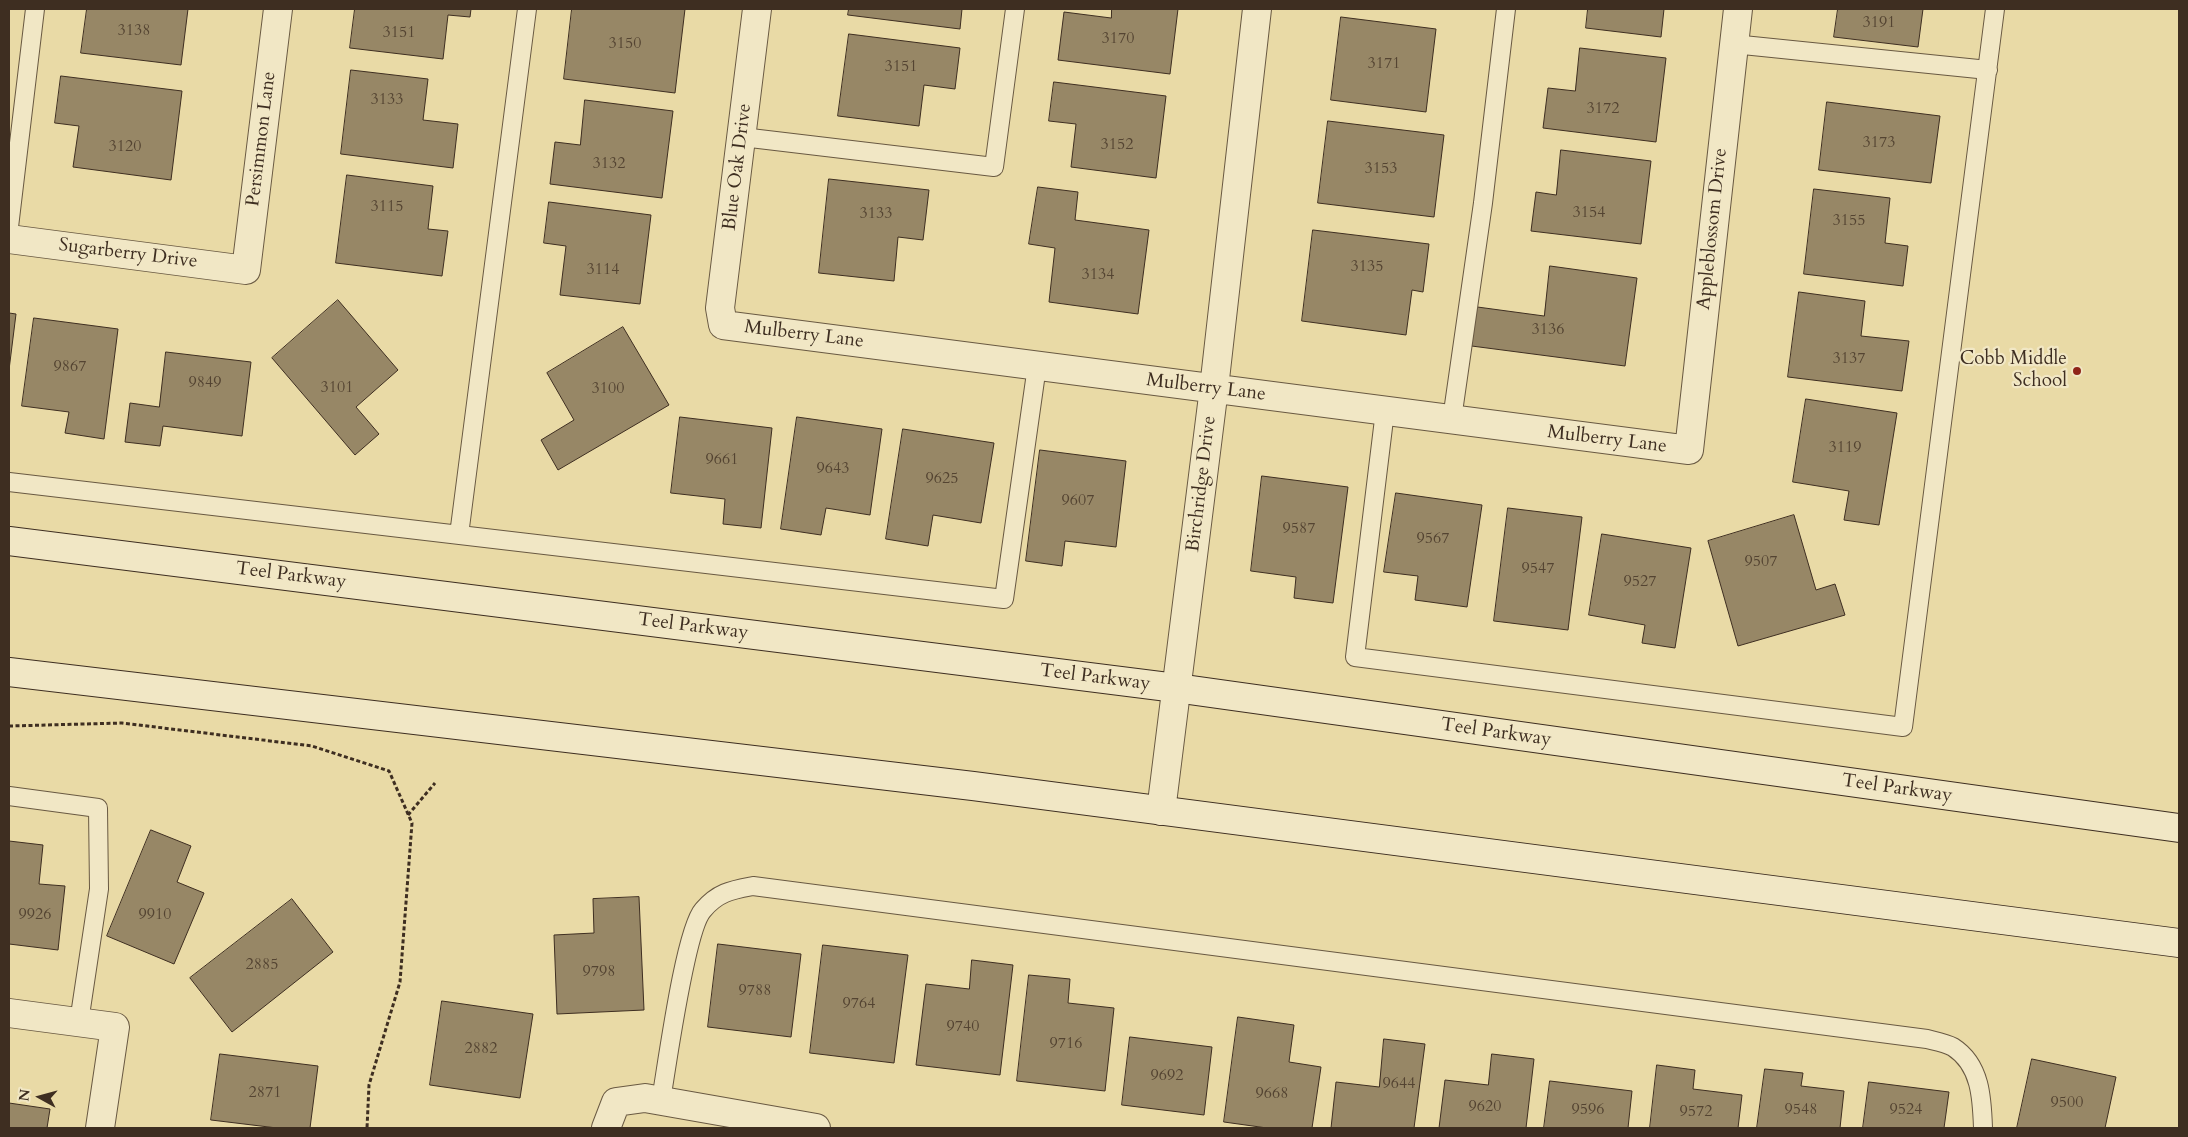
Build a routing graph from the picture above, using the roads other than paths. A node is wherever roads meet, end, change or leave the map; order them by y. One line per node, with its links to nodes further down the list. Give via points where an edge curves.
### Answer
1 (35, 9): 13 (lane)
2 (278, 9): 15 (main road, Persimmon Lane)
3 (527, 9): 23 (lane)
4 (757, 9): 12 (main road, Blue Oak Drive)
5 (1015, 9): 12 (lane, via 994,167)
6 (1257, 9): 18 (main road, Birchridge Drive)
7 (1506, 9): 20 (lane, via 1483,203)
8 (1738, 9): 10 (main road, Appleblossom Drive)
9 (1996, 9): 11 (lane)
10 (1733, 44): 11 (lane); 21 (main road, Appleblossom Drive)
11 (1988, 70): 19 (lane, via 1903,727 1355,657)
12 (742, 137): 16 (main road, Blue Oak Drive, via 720,308)
13 (9, 227)
14 (9, 239): 15 (main road, Sugarberry Drive)
15 (246, 270)
16 (723, 325): 17 (main road, Mulberry Lane)
17 (1036, 366): 18 (main road, Mulberry Lane); 23 (lane, via 1004,599)
18 (1214, 388): 19 (main road, Mulberry Lane); 26 (main road, Birchridge Drive)
19 (1385, 411): 20 (main road, Mulberry Lane)
20 (1452, 419): 21 (main road, Mulberry Lane)
21 (1689, 450)
22 (9, 482): 23 (lane)
23 (459, 535)
24 (9, 541): 26 (main road, Teel Parkway)
25 (9, 672): 28 (main road)
26 (1176, 688): 28 (main road, Birchridge Drive); 29 (main road, Teel Parkway)
27 (9, 796): 32 (lane, via 98,808 99,889)
28 (1161, 811): 30 (main road)
29 (2179, 828)
30 (2179, 943)
31 (9, 1013): 32 (main road)
32 (79, 1022): 34 (main road, via 115,1027)
33 (661, 1100): 35 (main road, via 646,1098 616,1102); 36 (main road); 37 (lane, via 690,942 702,911 723,892 754,886 1119,930 1927,1039 1952,1046 1970,1061 1982,1094)
34 (100, 1128)
35 (606, 1128)
36 (816, 1128)
37 (1983, 1128)

